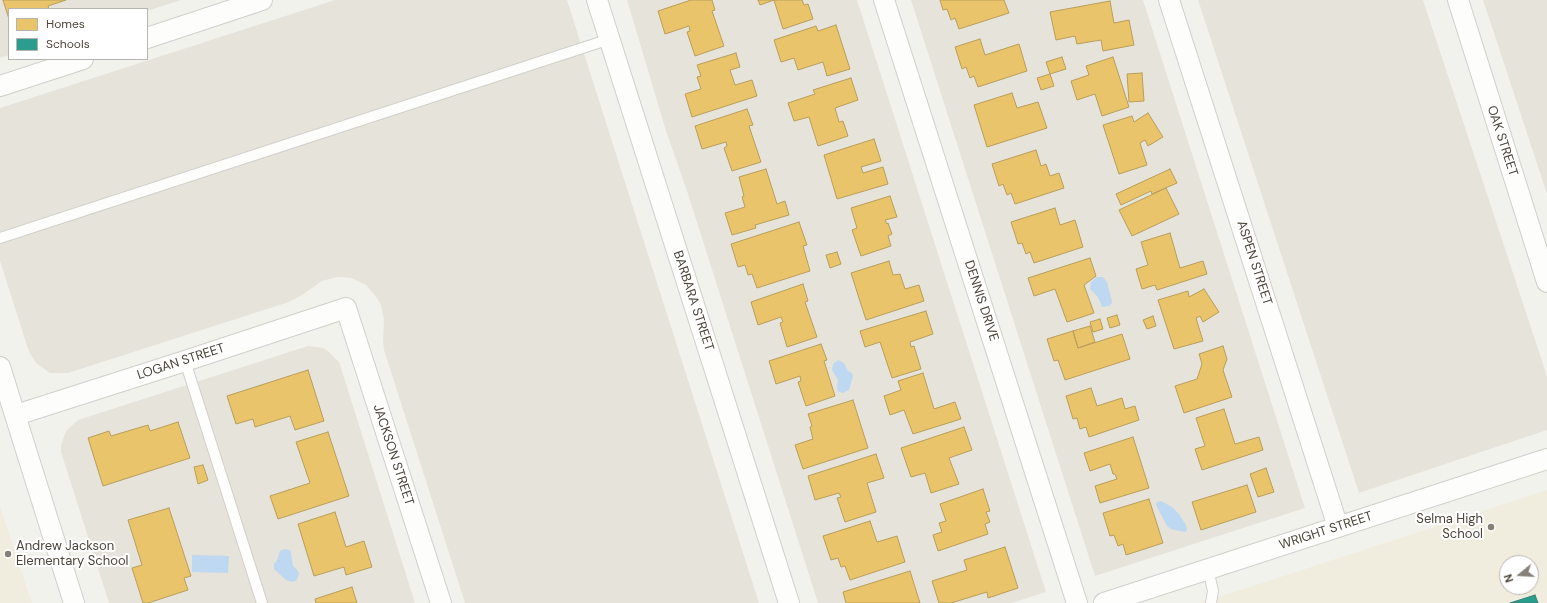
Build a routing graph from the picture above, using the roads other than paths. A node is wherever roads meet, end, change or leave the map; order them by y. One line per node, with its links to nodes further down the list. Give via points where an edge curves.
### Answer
1 (262, 0): 6 (street)
2 (597, 0): 7 (street, BARBARA STREET)
3 (884, 0): 23 (street, DENNIS DRIVE)
4 (1169, 0): 17 (street, ASPEN STREET)
5 (1458, 0): 11 (street, OAK STREET)
6 (148, 38)
7 (610, 39): 10 (lane); 22 (street, BARBARA STREET)
8 (80, 60): 9 (street)
9 (0, 86)
10 (0, 238)
11 (1547, 282)
12 (346, 308): 13 (street, LOGAN STREET); 21 (street, JACKSON STREET)
13 (185, 361): 15 (street, LOGAN STREET); 20 (lane)
14 (0, 367): 15 (street)
15 (16, 415): 19 (street)
16 (1547, 459): 17 (street, WRIGHT STREET)
17 (1338, 527): 18 (street, WRIGHT STREET)
18 (1208, 569): 24 (street, WRIGHT STREET); 25 (lane, via 1212,590)
19 (74, 603)
20 (262, 603)
21 (441, 603)
22 (789, 603)
23 (1077, 603)
24 (1104, 603)
25 (1211, 603)

